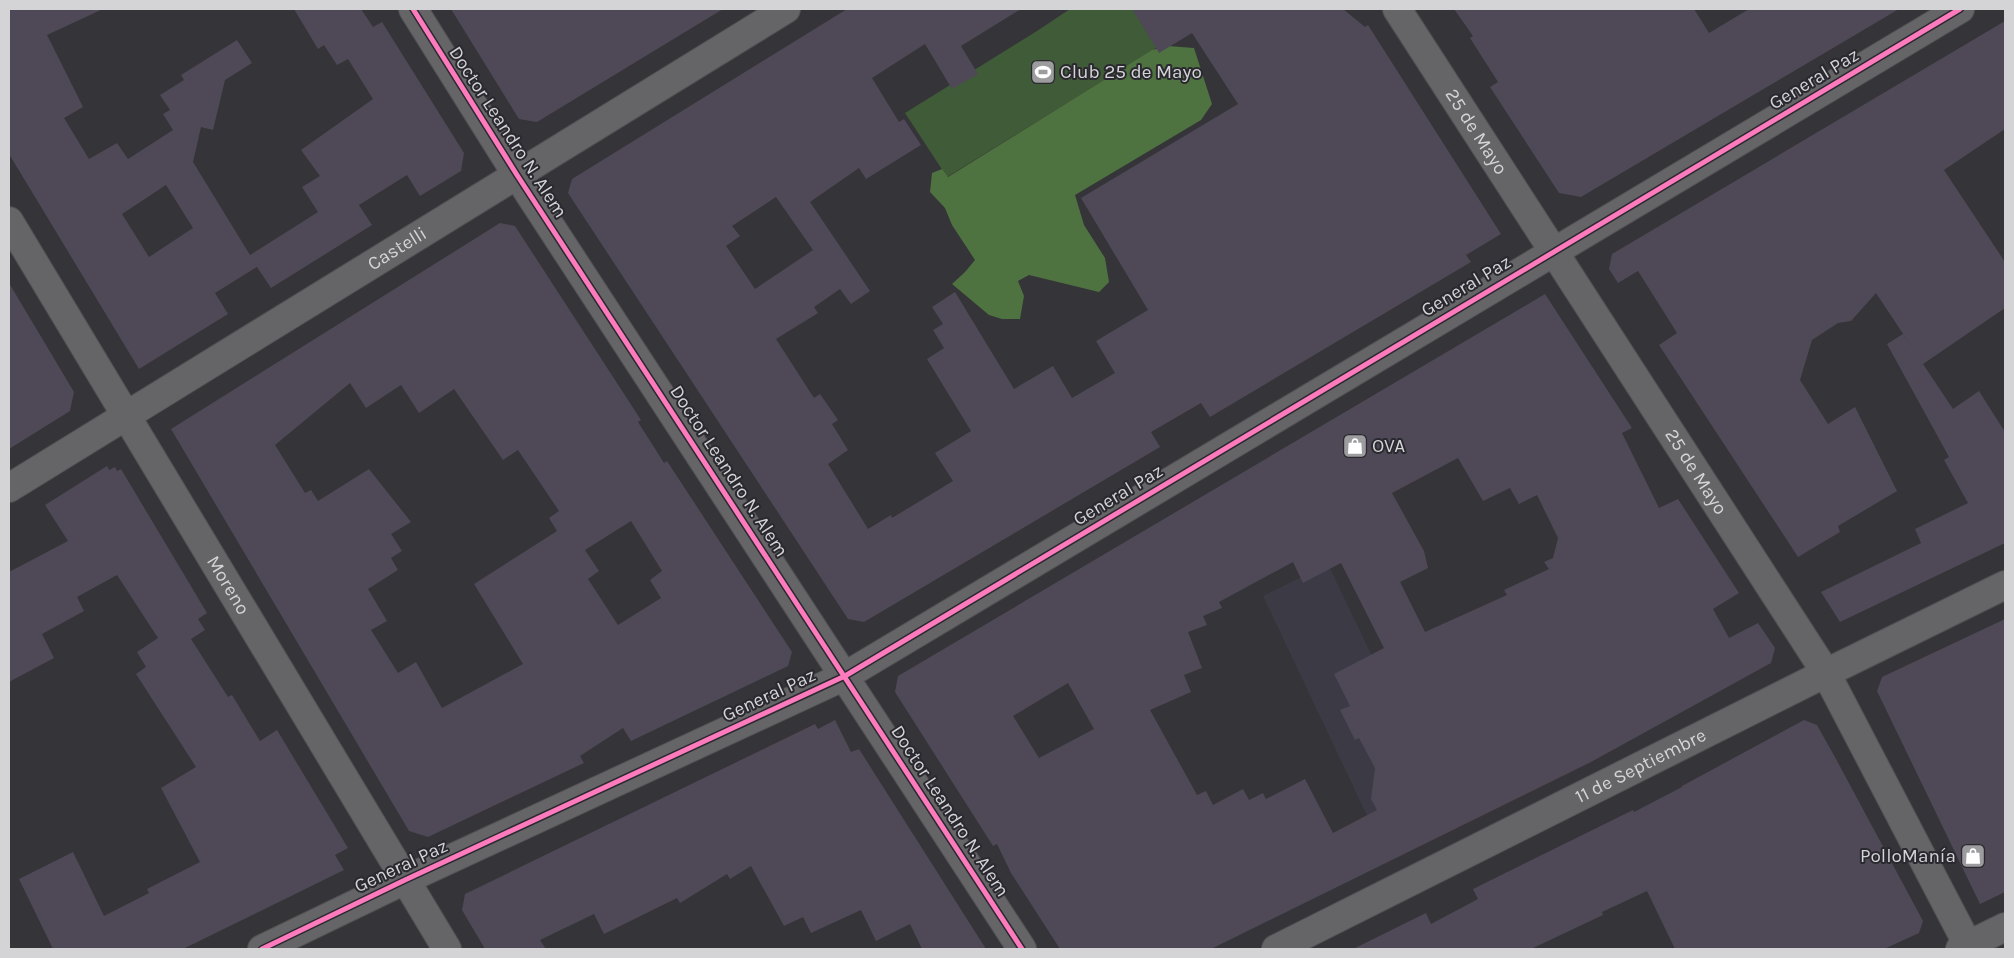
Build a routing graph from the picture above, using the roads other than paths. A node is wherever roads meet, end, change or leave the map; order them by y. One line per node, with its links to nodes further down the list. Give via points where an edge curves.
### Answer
1 (412, 9): 5 (street, Doctor Leandro N. Alem)
2 (786, 9): 5 (street, Castelli)
3 (1398, 9): 7 (street, 25 de Mayo)
4 (1960, 9): 7 (street, General Paz)
5 (517, 175): 8 (street, Castelli); 12 (street, Doctor Leandro N. Alem)
6 (9, 220): 8 (street, Moreno)
7 (1553, 252): 11 (street, 25 de Mayo); 12 (street, General Paz)
8 (126, 415): 9 (street, Castelli); 13 (street, Moreno)
9 (9, 488)
10 (2005, 585): 11 (street, 11 de Septiembre)
11 (1826, 673): 15 (street, 25 de Mayo); 19 (street, 11 de Septiembre)
12 (845, 676): 13 (street, General Paz); 18 (street, Doctor Leandro N. Alem)
13 (405, 880): 16 (street, General Paz); 17 (street, Moreno)
14 (2005, 927): 15 (street)
15 (1966, 948)
16 (262, 949)
17 (447, 949)
18 (1022, 949)
19 (1276, 949)

